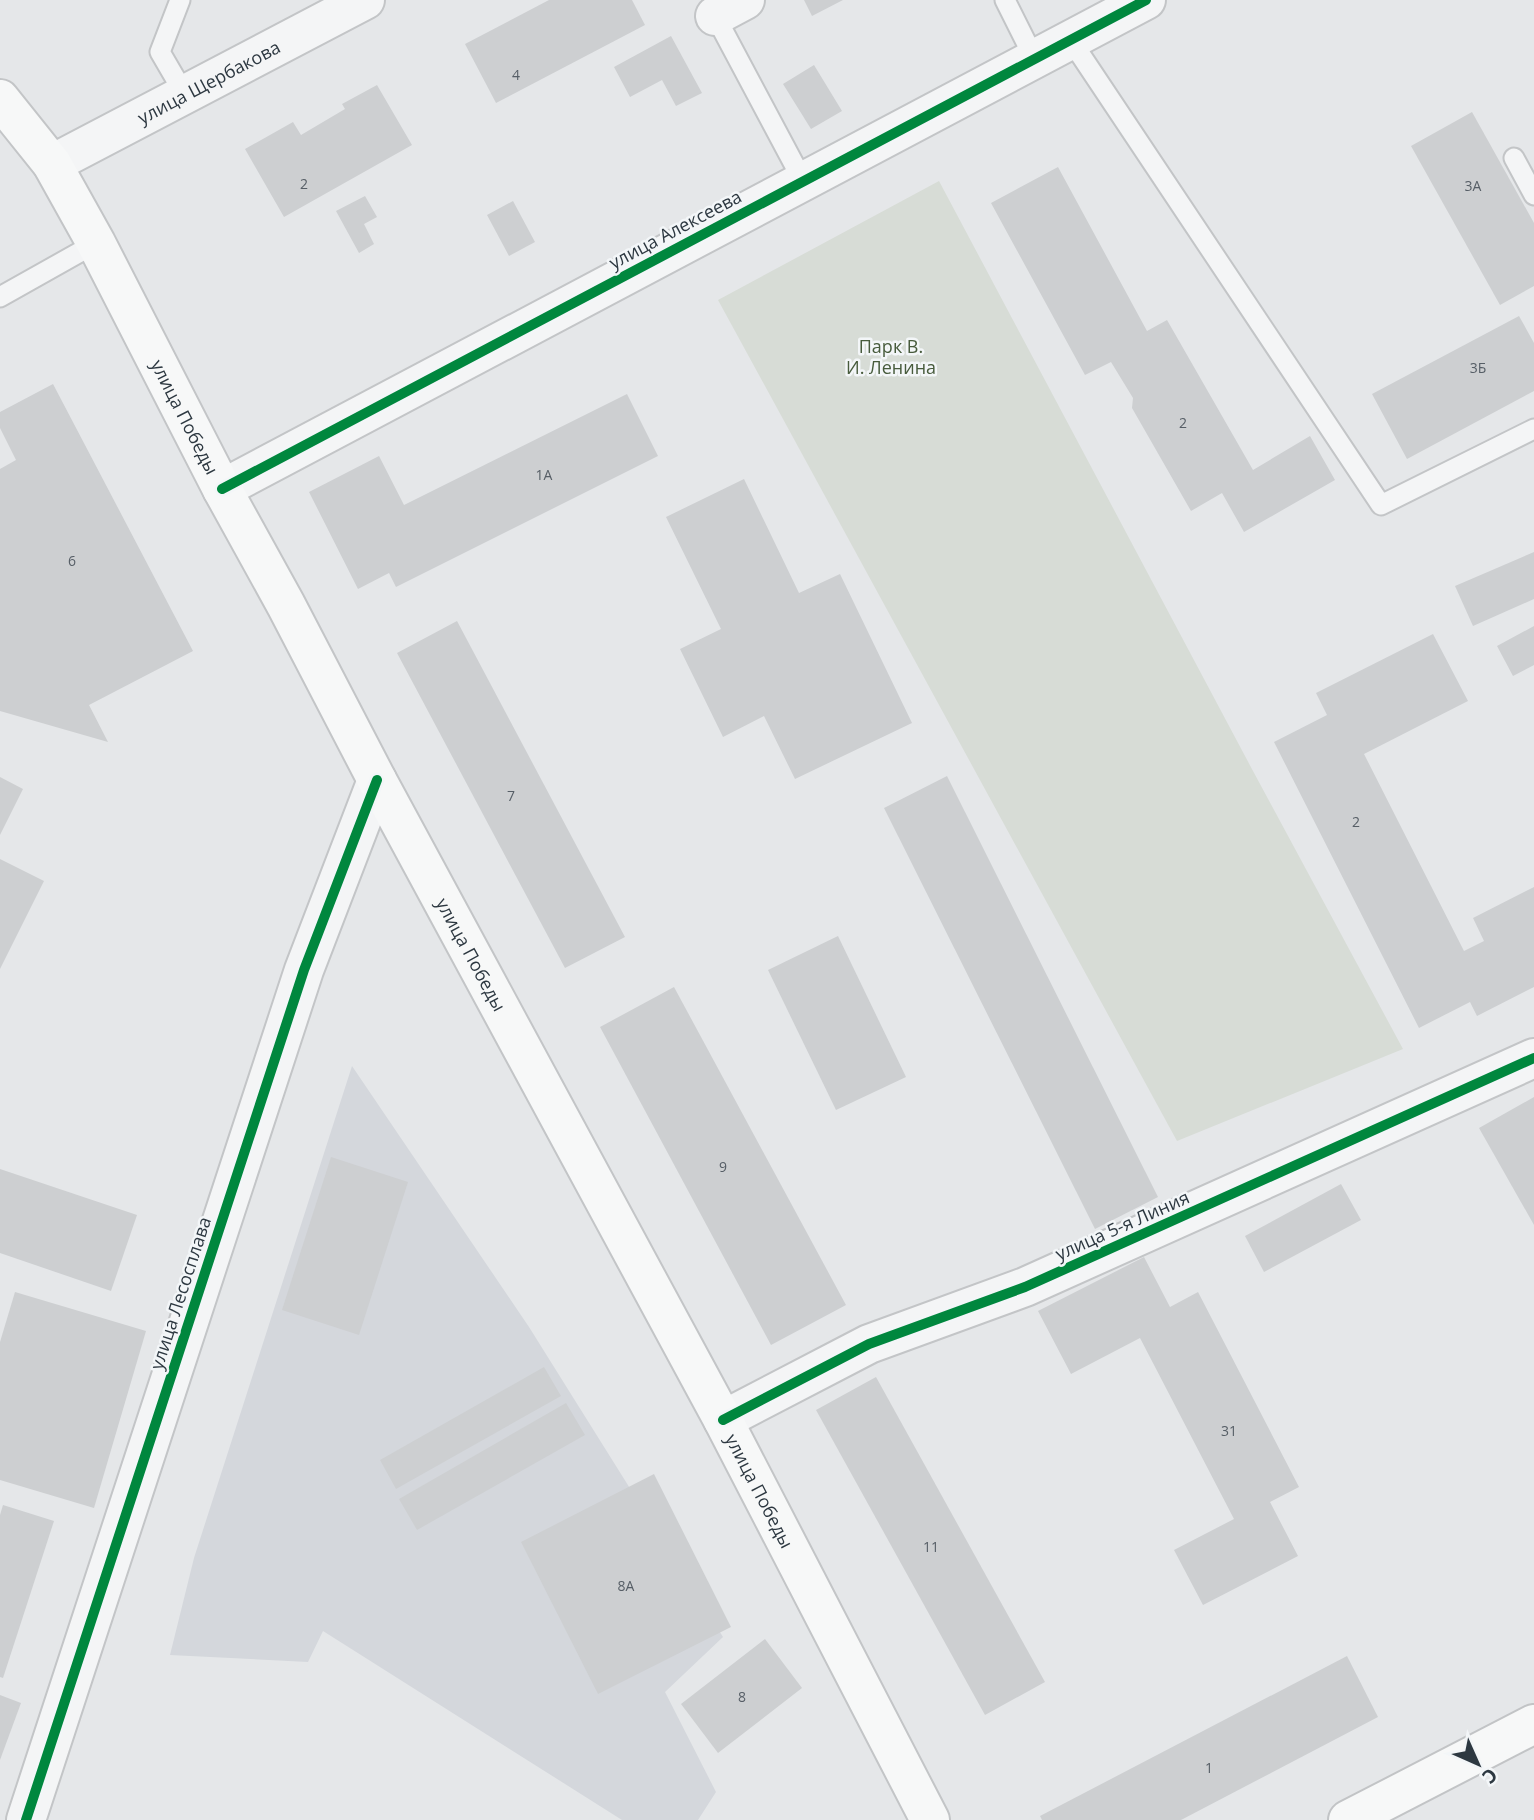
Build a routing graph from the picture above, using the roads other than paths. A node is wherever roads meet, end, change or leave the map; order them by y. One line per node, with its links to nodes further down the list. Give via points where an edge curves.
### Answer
1 (180, 0): 8 (lane, via 160,52)
2 (365, 0): 8 (street, улица Щербакова)
3 (1005, 0): 7 (lane)
4 (1146, 0): 6 (street, улица Алексеева)
5 (722, 5): 12 (lane)
6 (1070, 39): 7 (street, улица Алексеева); 16 (lane, via 1381,505)
7 (1034, 58): 12 (street, улица Алексеева)
8 (185, 95): 11 (street, улица Щербакова)
9 (0, 99): 11 (main road, улица Победы)
10 (1514, 158): 13 (lane)
11 (52, 164): 14 (main road, улица Победы)
12 (803, 181): 17 (street, улица Алексеева)
13 (1534, 195)
14 (96, 243): 15 (lane); 17 (main road, улица Победы)
15 (0, 297)
16 (1534, 429)
17 (222, 489): 18 (main road, улица Победы)
18 (377, 780): 20 (main road, улица Победы); 22 (street, улица Лесосплава, via 304,970)
19 (1534, 1058): 20 (street, улица 5-я Линия, via 1025,1287 869,1344)
20 (723, 1420): 23 (main road, улица Победы)
21 (1534, 1724): 24 (main road)
22 (26, 1820)
23 (930, 1820)
24 (1348, 1820)

